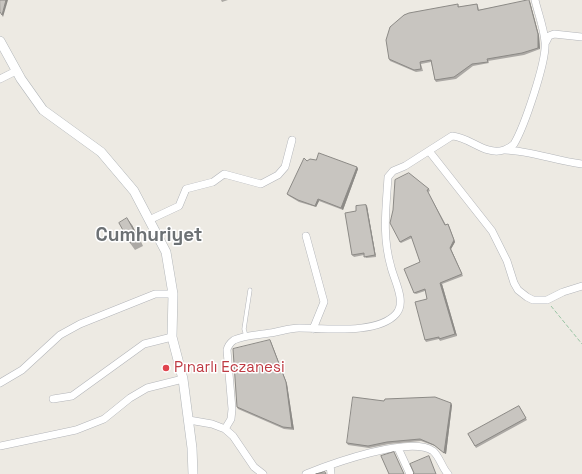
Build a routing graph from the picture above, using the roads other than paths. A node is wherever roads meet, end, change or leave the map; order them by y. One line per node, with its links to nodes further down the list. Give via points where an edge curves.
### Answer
1 (535, 0): 4 (street)
2 (582, 37): 4 (street, via 554,34 549,36)
3 (0, 41): 5 (street)
4 (546, 42): 8 (street, via 531,104 513,145)
5 (16, 71): 6 (street); 11 (street, via 43,110 101,152 134,191)
6 (0, 79)
7 (292, 140): 11 (street, via 285,167 278,175 261,184 224,174 213,182 186,189 179,206)
8 (503, 150): 9 (street, via 484,149 466,139 452,136); 10 (street)
9 (429, 151): 13 (street, via 492,231 500,244 518,290 533,300 547,300); 16 (street, via 393,171 388,177 384,231 386,249 400,296 397,313 389,320 376,325)
10 (582, 164)
11 (149, 220): 15 (street, via 166,252)
12 (306, 236): 16 (street, via 324,302)
13 (582, 286)
14 (250, 290): 18 (lane, via 244,329)
15 (173, 294): 17 (street); 20 (street, via 155,294 80,324 60,335 22,370)
16 (313, 329): 18 (street, via 293,329)
17 (172, 337): 19 (street); 21 (street, via 144,344 72,396)
18 (246, 337): 23 (street, via 235,340 226,350 232,409 231,419)
19 (183, 379): 22 (street); 24 (street, via 147,388 104,419 76,430)
20 (0, 383)
21 (53, 399)
22 (189, 420): 23 (street); 27 (street)
23 (225, 429): 28 (street)
24 (0, 446)
25 (398, 448): 26 (street, via 379,450); 31 (street); 32 (street, via 425,447 434,452)
26 (330, 465): 29 (street); 30 (street)
27 (193, 474)
28 (263, 474)
29 (306, 474)
30 (331, 474)
31 (410, 474)
32 (448, 474)

